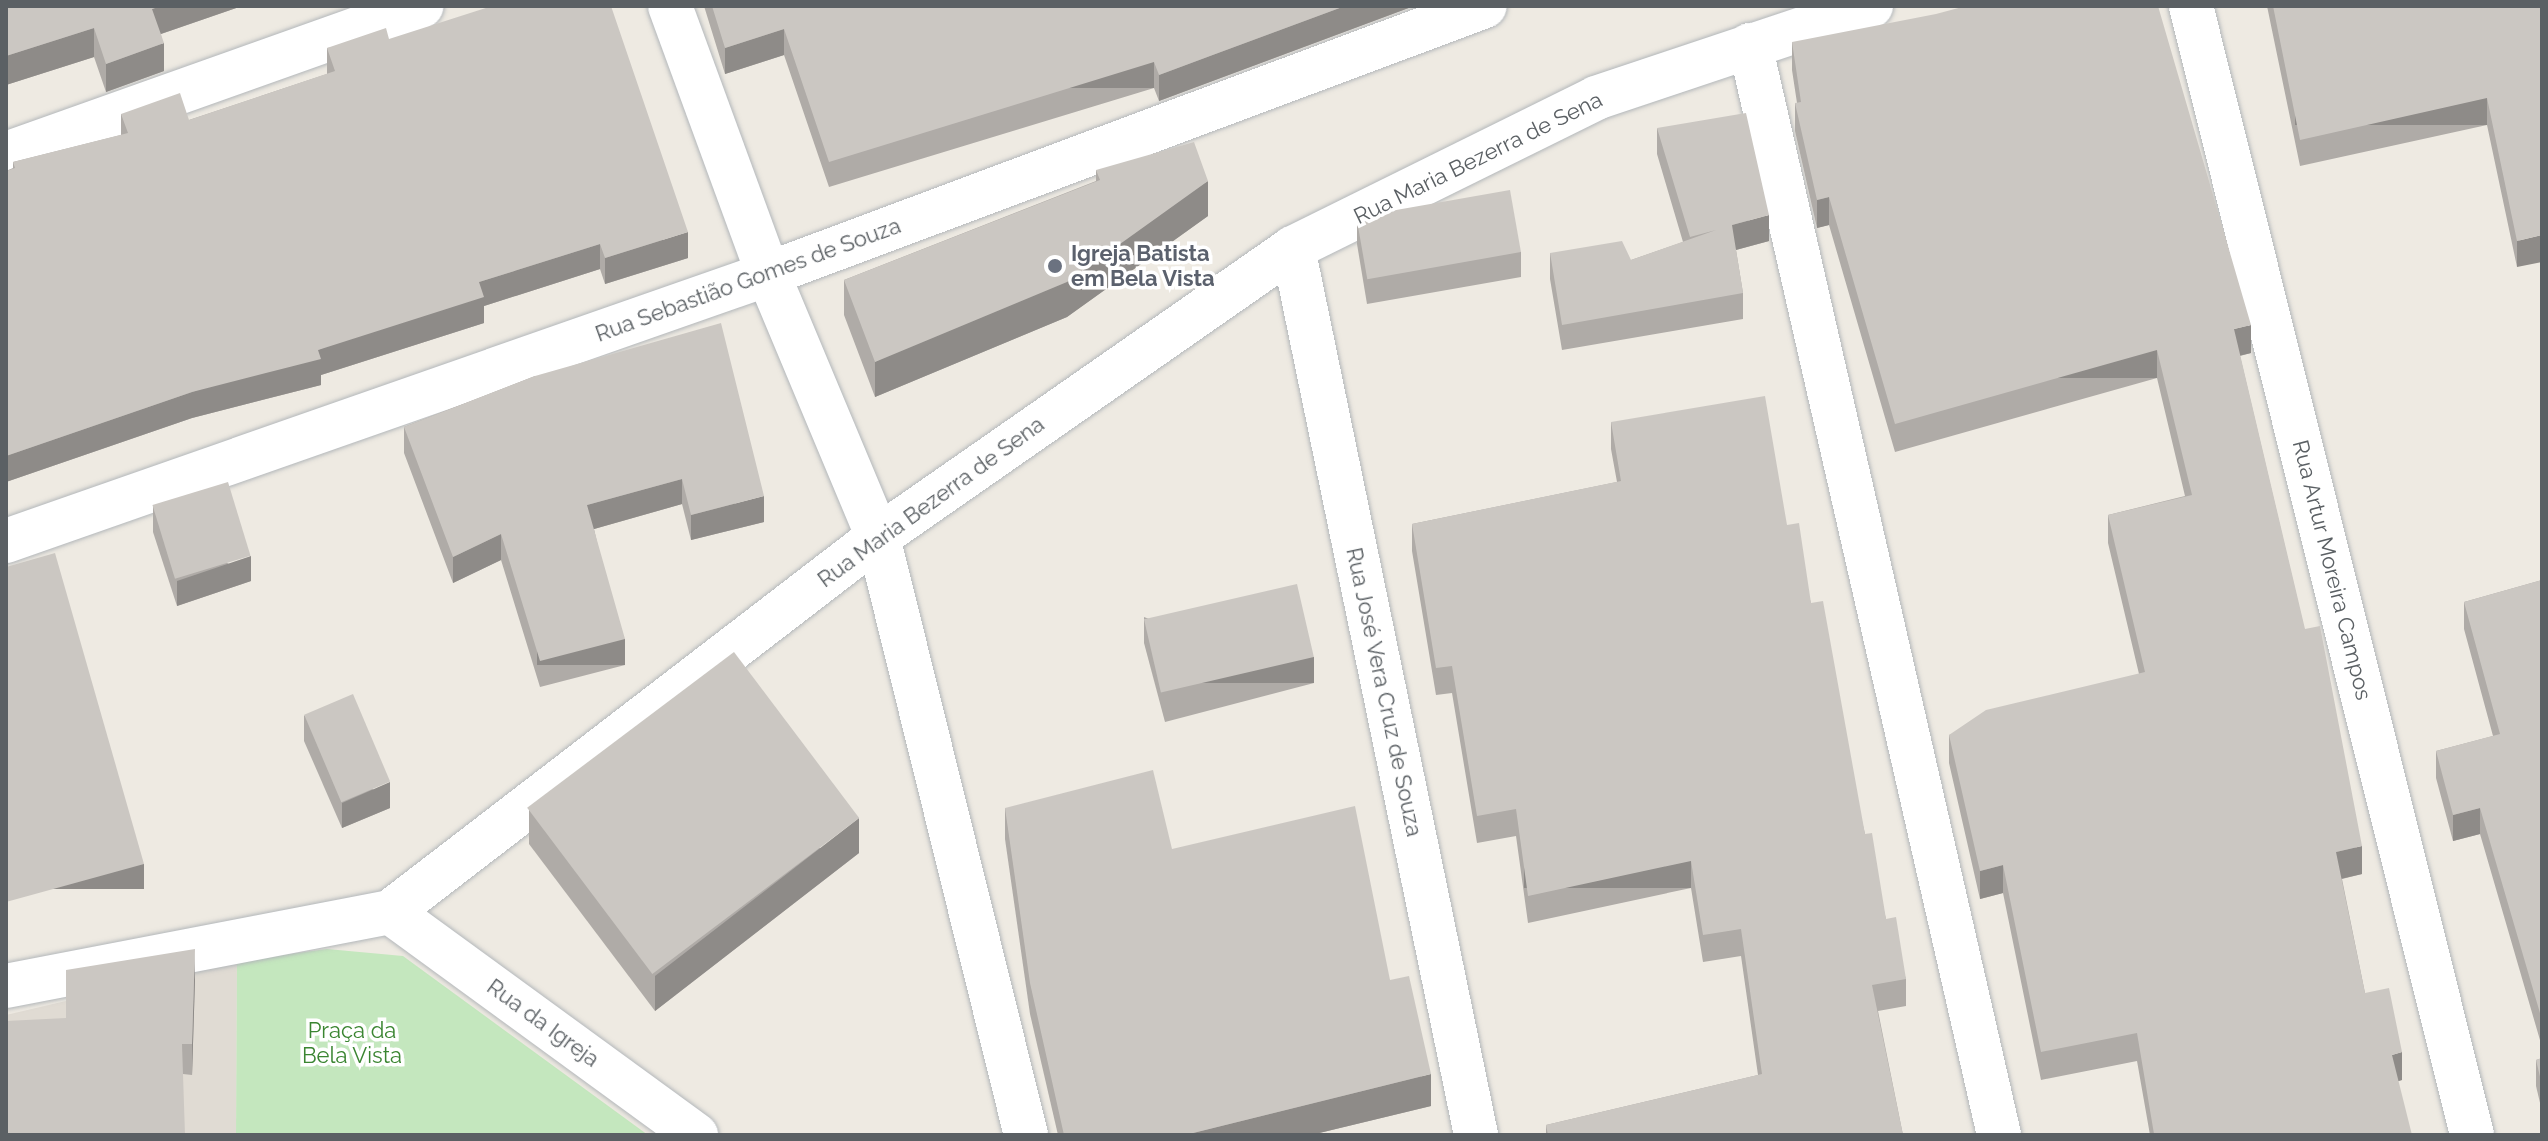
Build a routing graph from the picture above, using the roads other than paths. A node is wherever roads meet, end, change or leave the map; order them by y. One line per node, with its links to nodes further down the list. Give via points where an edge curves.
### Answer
1 (421, 6): 7 (street)
2 (670, 6): 9 (street)
3 (1485, 6): 9 (street, Rua Sebastião Gomes de Souza)
4 (1871, 6): 6 (street, Rua Maria Bezerra de Sena)
5 (2191, 6): 18 (street, Rua Artur Moreira Campos)
6 (1750, 45): 8 (street, Rua Maria Bezerra de Sena, via 1596,98); 17 (street)
7 (6, 154)
8 (1293, 248): 10 (street, Rua Maria Bezerra de Sena); 16 (street, Rua José Vera Cruz de Souza)
9 (768, 274): 10 (street); 11 (street, Rua Sebastião Gomes de Souza)
10 (878, 537): 12 (street, Rua Maria Bezerra de Sena); 15 (street)
11 (6, 541)
12 (390, 912): 13 (street, Rua Maria Bezerra de Sena); 14 (street, Rua da Igreja)
13 (8, 978)
14 (696, 1135)
15 (1026, 1135)
16 (1476, 1135)
17 (1999, 1135)
18 (2472, 1135)

